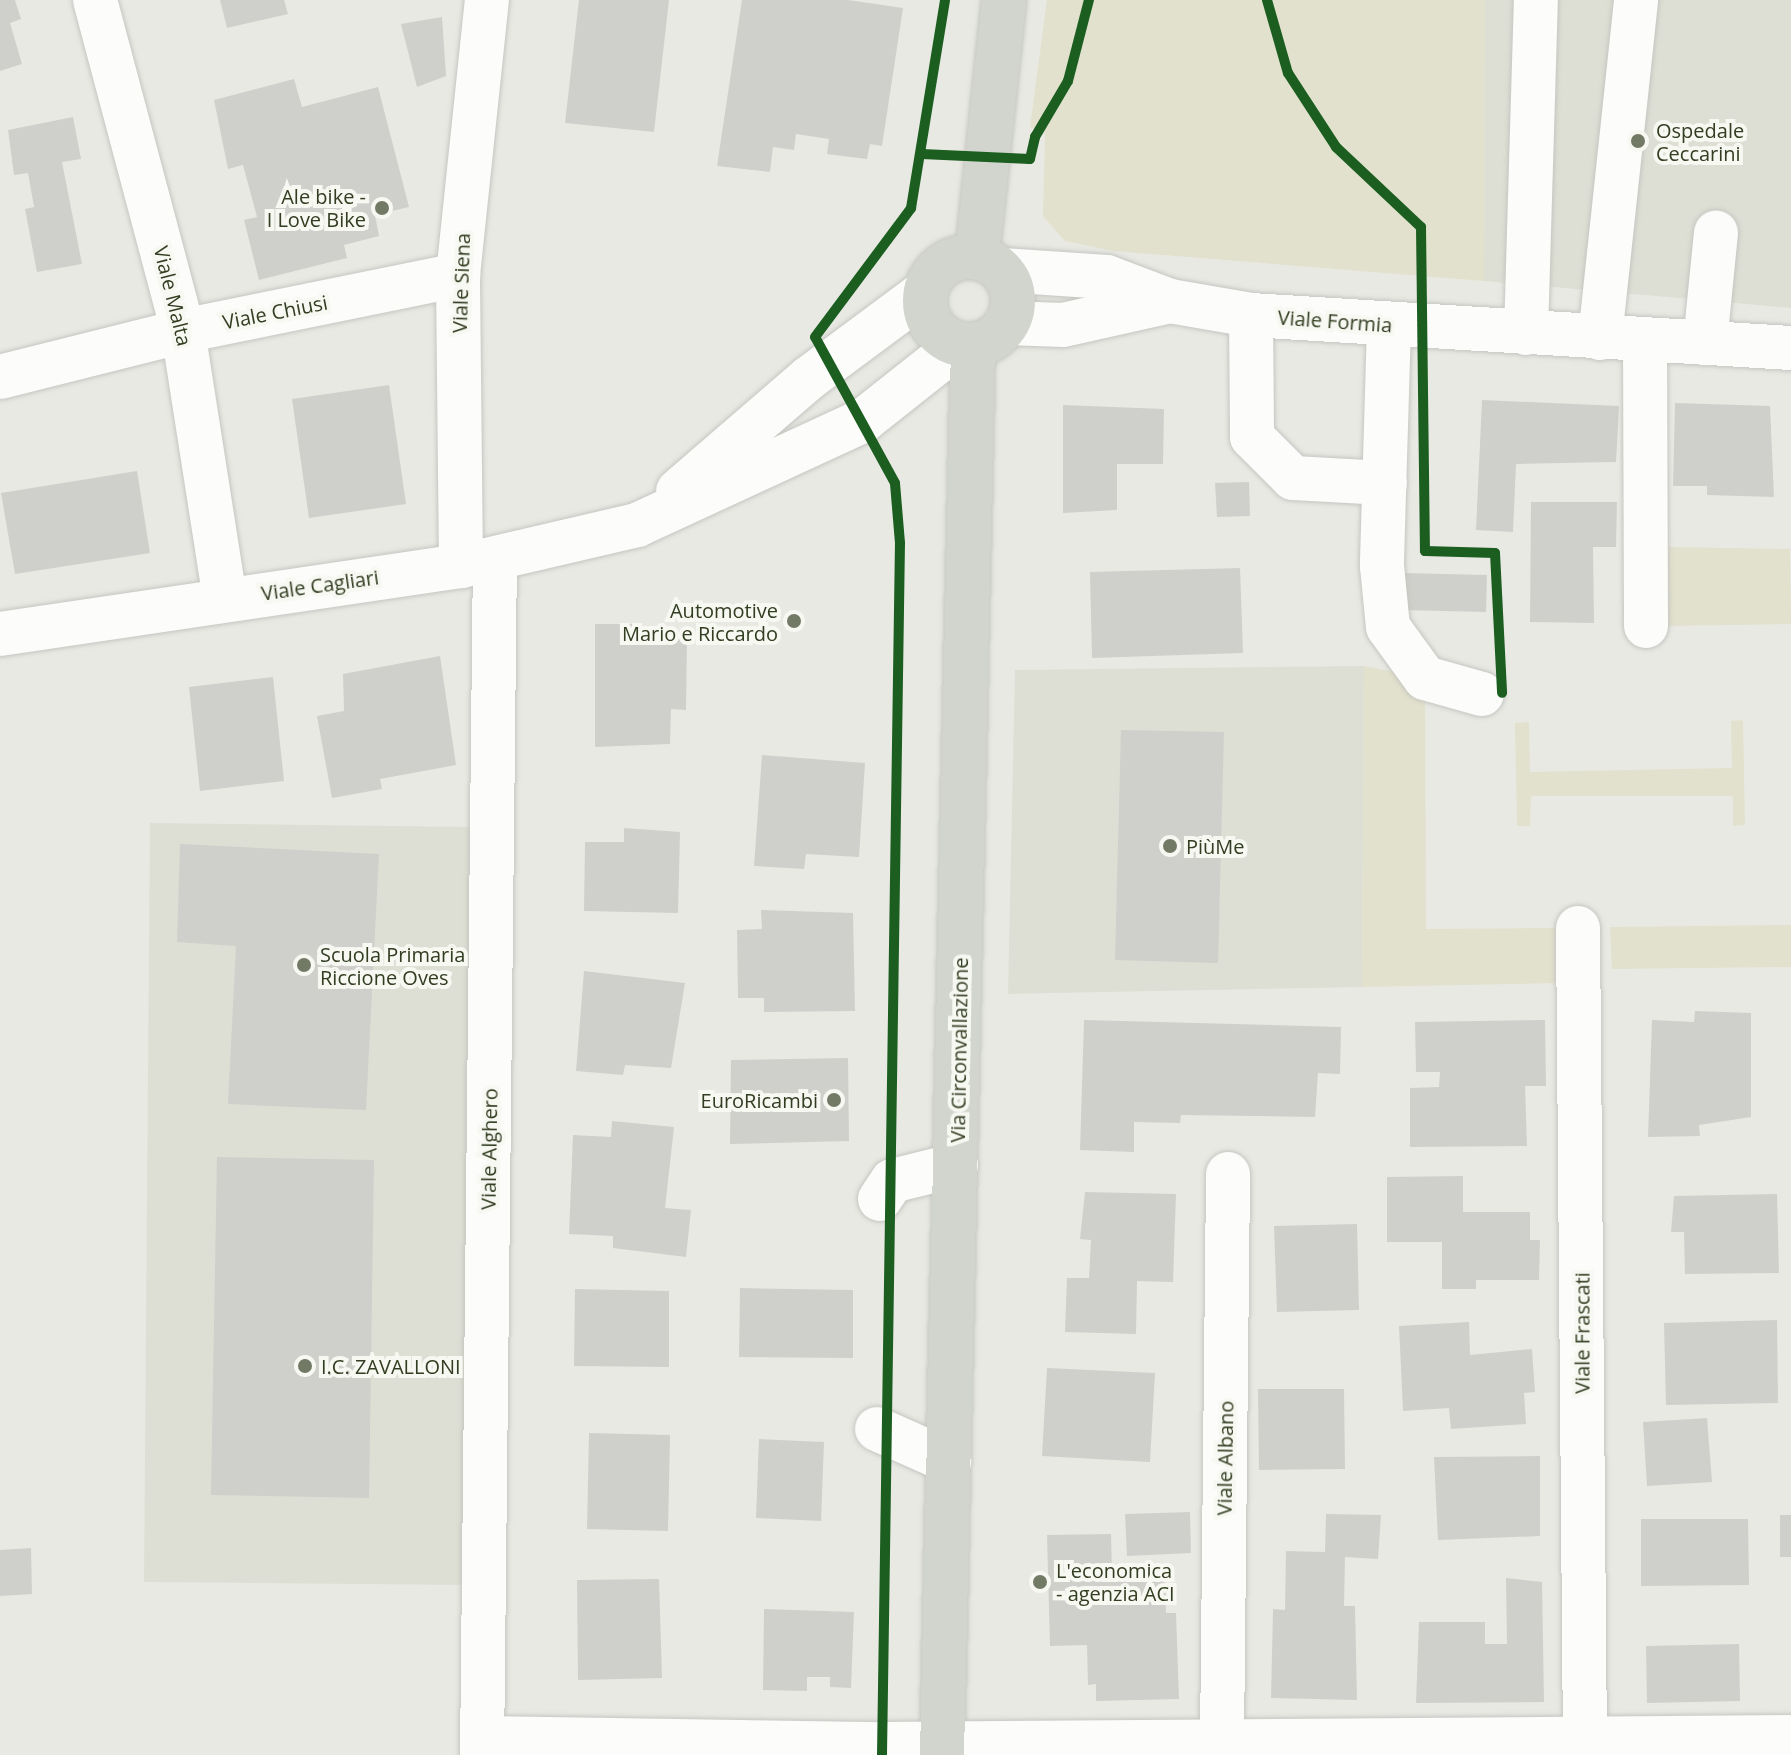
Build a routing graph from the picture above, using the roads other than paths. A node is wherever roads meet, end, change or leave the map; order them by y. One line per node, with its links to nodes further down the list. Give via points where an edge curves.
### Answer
1 (95, 0): 13 (street, Viale Malta)
2 (487, 0): 8 (street, Viale Siena)
3 (1004, 0): 7 (main road, Via Circonvallazione)
4 (1536, 0): 14 (street)
5 (1636, 0): 16 (street)
6 (1716, 233): 18 (street)
7 (990, 264): 9 (main road, via 938,268); 10 (street, Viale Formia, via 1107,277); 15 (main road, Via Circonvallazione, via 1013,296)
8 (458, 275): 13 (street, Viale Chiusi); 23 (street, Viale Siena)
9 (925, 292): 15 (main road, via 936,331); 22 (street, Viale Cagliari, via 809,378)
10 (1170, 301): 11 (street, Viale Formia); 15 (street, Viale Formia)
11 (1251, 315): 12 (street, Viale Formia); 21 (street, via 1252,437 1293,478)
12 (1389, 325): 14 (street, Viale Formia); 21 (street)
13 (183, 331): 20 (street, Viale Chiusi); 24 (street, Viale Malta)
14 (1526, 333): 16 (street, Viale Formia)
15 (980, 337): 22 (street, Viale Cagliari, via 864,420); 29 (main road, Via Circonvallazione)
16 (1600, 338): 17 (street, Viale Formia)
17 (1645, 340): 18 (street, Viale Formia); 25 (street)
18 (1705, 343): 19 (street, Viale Formia)
19 (1791, 348)
20 (0, 377)
21 (1385, 483): 27 (street, via 1382,566 1388,627 1425,678)
22 (637, 525): 23 (street, Viale Cagliari)
23 (478, 563): 24 (street, Viale Cagliari); 37 (street, Viale Alghero)
24 (225, 598): 26 (street, Viale Cagliari)
25 (1646, 626)
26 (0, 634)
27 (1482, 694)
28 (1578, 928): 35 (street, Viale Frascati)
29 (956, 1165): 31 (street, via 892,1181); 33 (main road, Via Circonvallazione)
30 (1228, 1174): 36 (street, Viale Albano)
31 (880, 1199)
32 (877, 1429): 33 (street)
33 (949, 1461): 38 (main road, Via Circonvallazione)
34 (1791, 1737): 35 (street, Viale Alghero)
35 (1585, 1739): 36 (street, Viale Alghero)
36 (1222, 1741): 38 (street, Viale Alghero)
37 (483, 1746): 38 (street, Viale Alghero)
38 (942, 1749)

